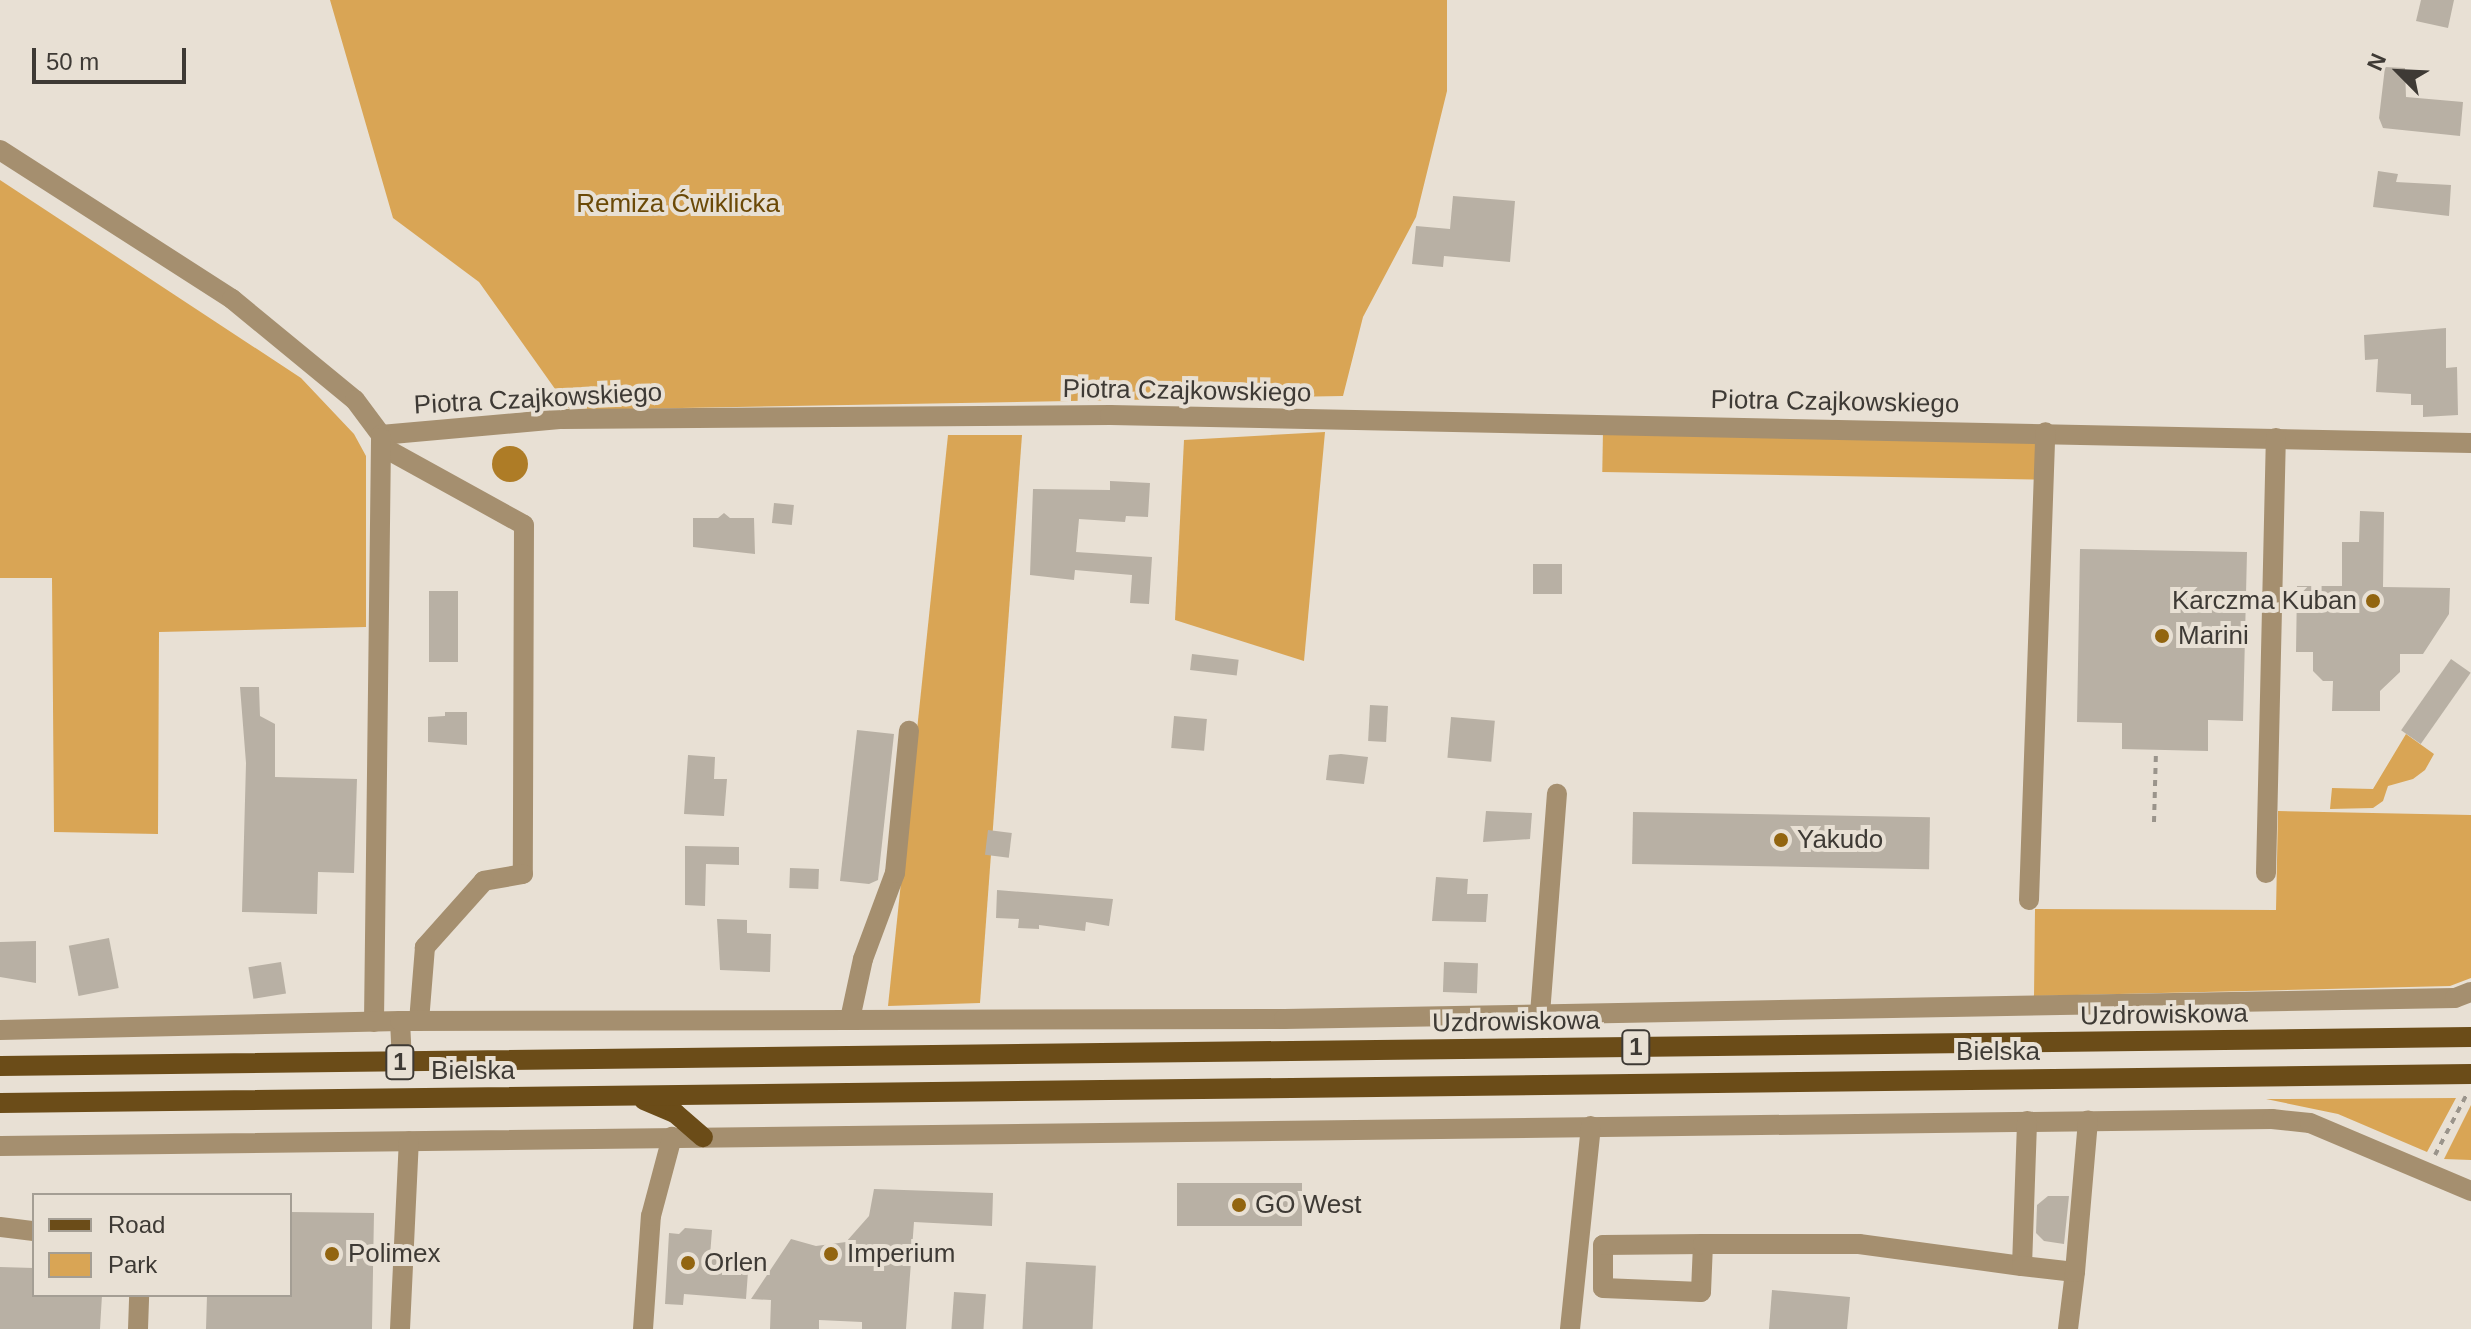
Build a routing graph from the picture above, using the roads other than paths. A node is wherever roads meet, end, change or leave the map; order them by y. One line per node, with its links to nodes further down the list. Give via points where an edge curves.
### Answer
1 (0, 150): 4 (street, Piotra Czajkowskiego, via 232,299 355,400)
2 (2045, 432): 3 (street, Piotra Czajkowskiego); 4 (street, Piotra Czajkowskiego, via 1094,415 562,419); 9 (street)
3 (2276, 438): 5 (street, Piotra Czajkowskiego); 8 (street)
4 (381, 440): 13 (street, via 524,525 523,874 484,881 425,947); 14 (street)
5 (2471, 443)
6 (909, 731): 12 (street, via 895,873 863,959)
7 (1557, 794): 11 (street)
8 (2266, 873)
9 (2029, 900)
10 (2471, 992): 11 (street, via 2455,998)
11 (1540, 1014): 12 (street)
12 (850, 1019): 13 (street)
13 (410, 1021): 14 (street); 18 (street)
14 (374, 1022): 15 (street)
15 (0, 1030)
16 (2471, 1037): 17 (main road, Uzdrowiskowa / 1)
17 (801, 1056): 18 (main road, Bielska / 1)
18 (402, 1062): 19 (main road, Bielska / 1)
19 (0, 1066)
20 (2471, 1074): 21 (main road, Bielska / 1)
21 (636, 1097): 22 (main road, Bielska / 1); 27 (main road, via 675,1113)
22 (0, 1103)
23 (2027, 1121): 24 (street); 25 (street); 34 (street)
24 (2088, 1121): 30 (street, via 2310,1123); 35 (street)
25 (1591, 1126): 27 (street); 40 (street)
26 (672, 1137): 27 (street); 28 (street); 39 (street, via 651,1216)
27 (703, 1137)
28 (409, 1141): 29 (street); 38 (street)
29 (0, 1146)
30 (2471, 1191)
31 (0, 1227): 32 (street)
32 (32, 1231)
33 (1703, 1244): 33 (street, via 1603,1245 1603,1288 1701,1292); 34 (street, via 1859,1244)
34 (2022, 1266): 35 (street)
35 (2075, 1272): 41 (street)
36 (139, 1297): 37 (street)
37 (138, 1329)
38 (400, 1329)
39 (643, 1329)
40 (1570, 1329)
41 (2068, 1329)

